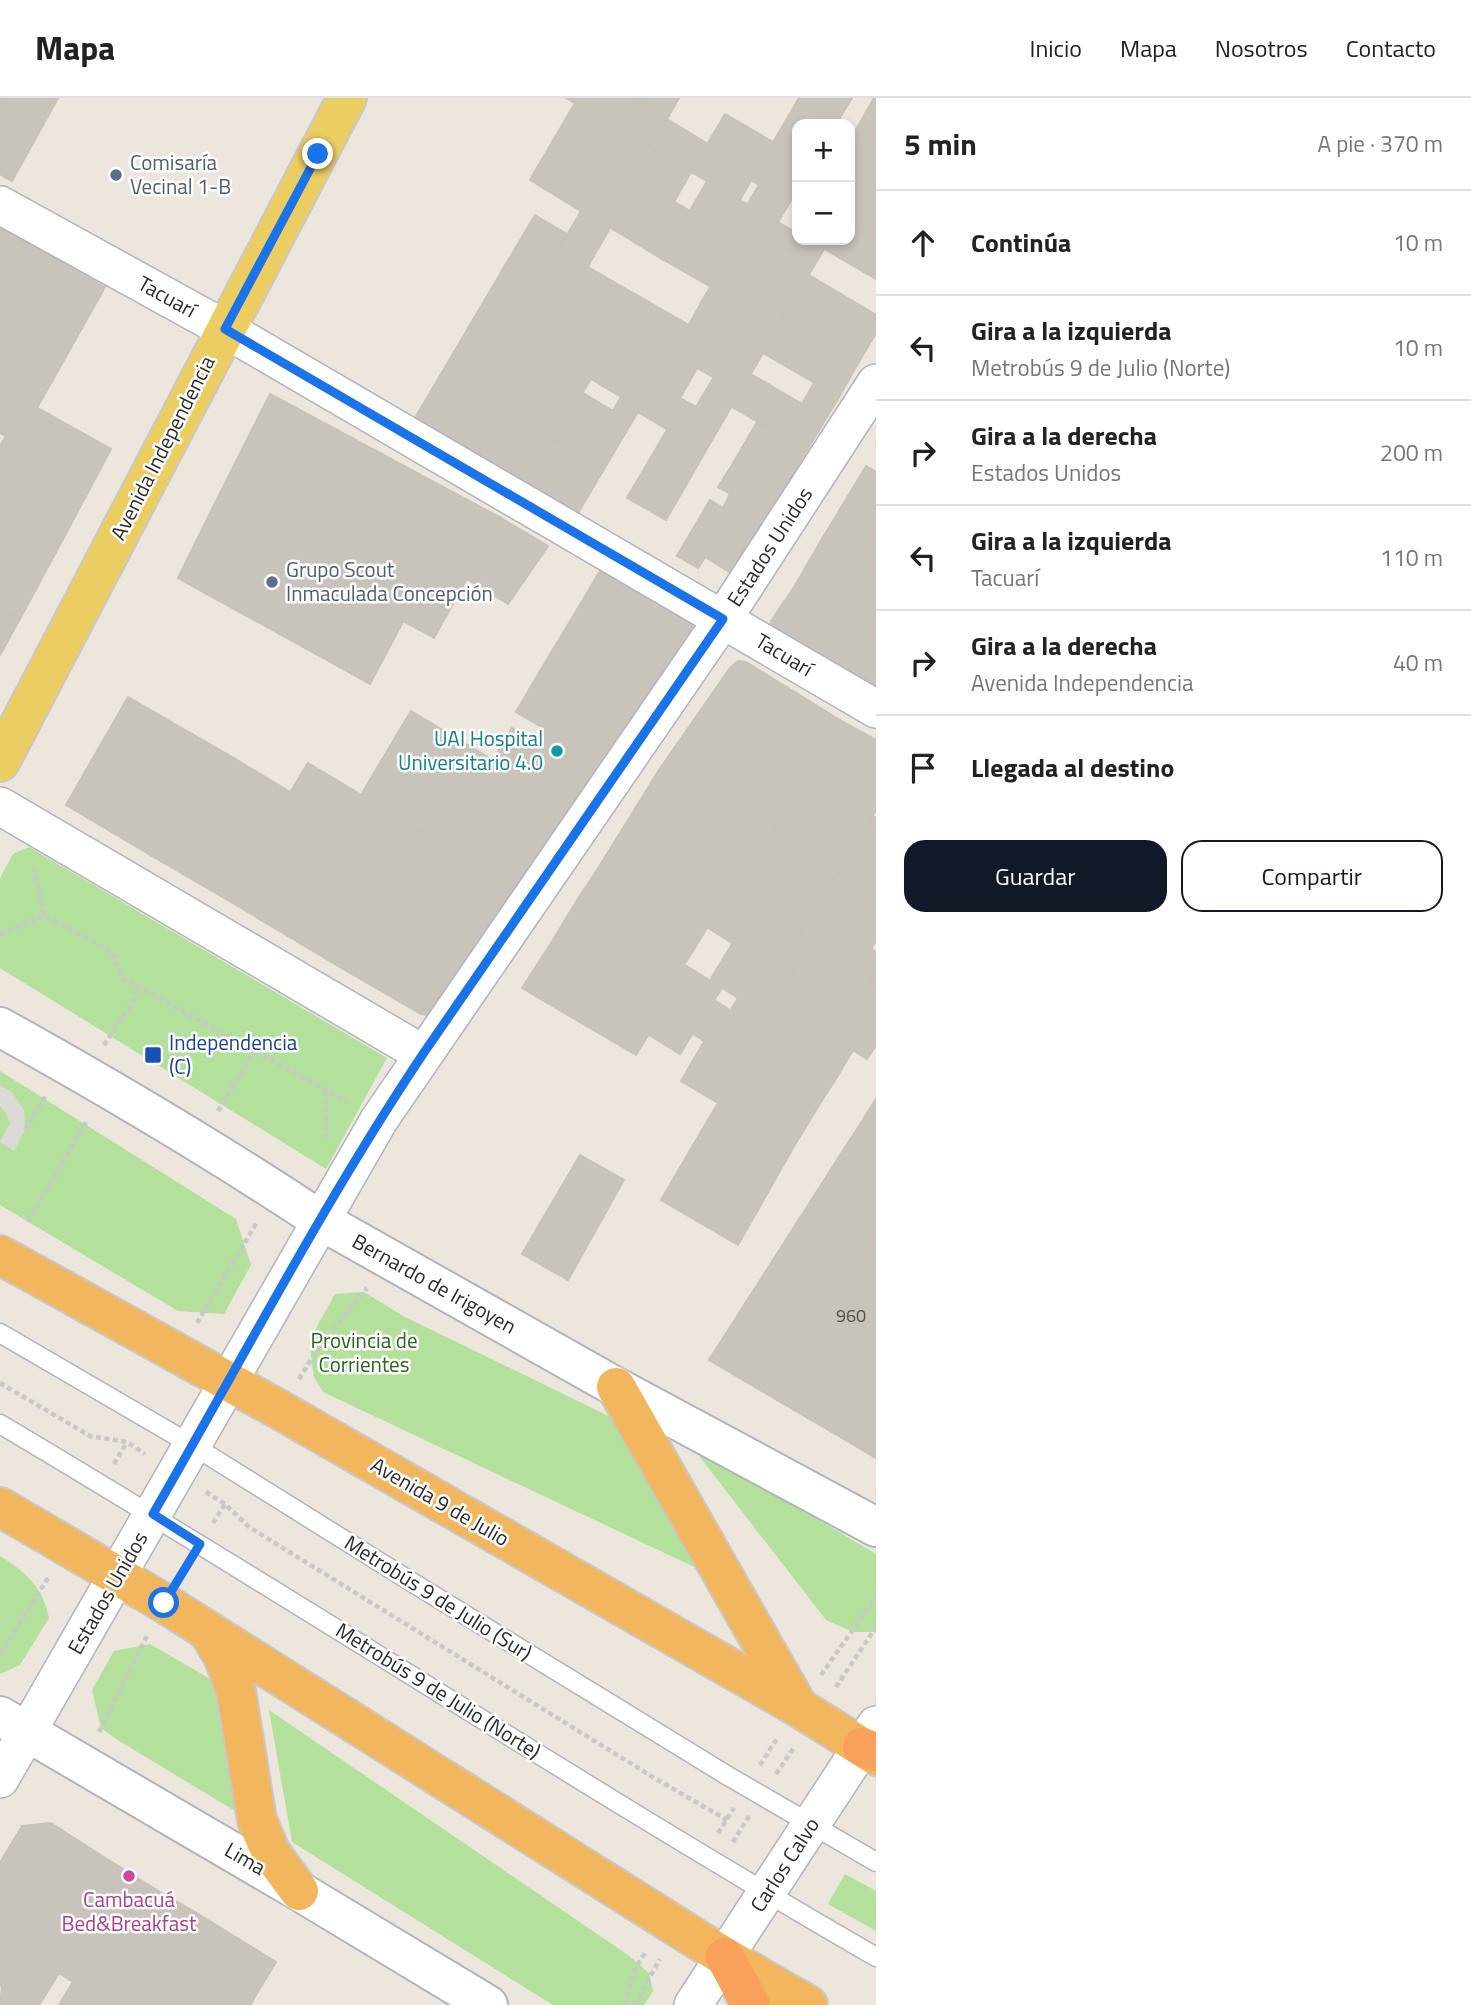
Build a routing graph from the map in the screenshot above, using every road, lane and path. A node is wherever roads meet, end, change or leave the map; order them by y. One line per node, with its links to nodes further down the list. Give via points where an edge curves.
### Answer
1 (347, 98): 3 (main road, Avenida Independencia)
2 (0, 205): 3 (street, Tacuarí)
3 (225, 329): 5 (street, Tacuarí); 7 (main road, Avenida Independencia)
4 (876, 383): 5 (street, Estados Unidos)
5 (723, 619): 6 (street, Tacuarí); 13 (street, Estados Unidos)
6 (876, 709)
7 (0, 762)
8 (0, 806): 13 (street)
9 (0, 935): 10 (path, via 44,915 113,952 122,978)
10 (137, 987): 12 (path); 14 (path)
11 (0, 1027): 14 (street, Bernardo de Irigoyen)
12 (254, 1052): 15 (path); 16 (path)
13 (423, 1054): 15 (street, Estados Unidos)
14 (96, 1082): 16 (street, Bernardo de Irigoyen); 18 (path)
15 (379, 1120): 17 (street, Estados Unidos)
16 (198, 1144): 17 (street, Bernardo de Irigoyen)
17 (320, 1220): 20 (street, Bernardo de Irigoyen); 23 (street, Estados Unidos)
18 (29, 1222)
19 (0, 1255): 23 (highway, Avenida 9 de Julio)
20 (385, 1257): 24 (street, Bernardo de Irigoyen); 25 (path)
21 (0, 1333): 27 (lane, Metrobús 9 de Julio (Sur))
22 (0, 1383): 27 (path, via 90,1436)
23 (229, 1383): 25 (highway, Avenida 9 de Julio); 27 (street, Estados Unidos)
24 (616, 1387): 32 (street, Bernardo de Irigoyen); 37 (highway)
25 (280, 1410): 37 (highway, Avenida 9 de Julio)
26 (0, 1424): 31 (lane, Metrobús 9 de Julio (Norte))
27 (184, 1460): 28 (lane, Metrobús 9 de Julio (Sur)); 29 (path); 31 (street, Estados Unidos)
28 (242, 1476): 29 (path); 43 (lane, Metrobús 9 de Julio (Sur))
29 (225, 1504): 33 (path); 42 (path, via 249,1527)
30 (0, 1507): 34 (highway)
31 (153, 1514): 33 (lane, Metrobús 9 de Julio (Norte)); 34 (street, Estados Unidos)
32 (876, 1527)
33 (200, 1544): 46 (lane, Metrobús 9 de Julio (Norte))
34 (118, 1576): 35 (highway); 38 (street, Estados Unidos)
35 (164, 1603): 36 (highway); 40 (path, via 102,1728)
36 (208, 1631): 45 (highway, via 236,1691 257,1820 271,1853); 48 (highway)
37 (798, 1707): 39 (highway, Avenida 9 de Julio)
38 (14, 1724): 40 (street, Lima); 41 (street, Estados Unidos)
39 (872, 1745): 43 (street, Carlos Calvo)
40 (78, 1760): 45 (street, Lima)
41 (0, 1779)
42 (727, 1819)
43 (811, 1824): 44 (lane, Metrobús 9 de Julio (Sur)); 46 (street, Carlos Calvo)
44 (876, 1862)
45 (299, 1891): 49 (street, Lima)
46 (767, 1892): 47 (lane, Metrobús 9 de Julio (Norte)); 48 (street, Carlos Calvo)
47 (876, 1956)
48 (725, 1957): 50 (street, Carlos Calvo); 51 (highway); 52 (highway)
49 (488, 2005)
50 (693, 2005)
51 (751, 2005)
52 (808, 2005)

